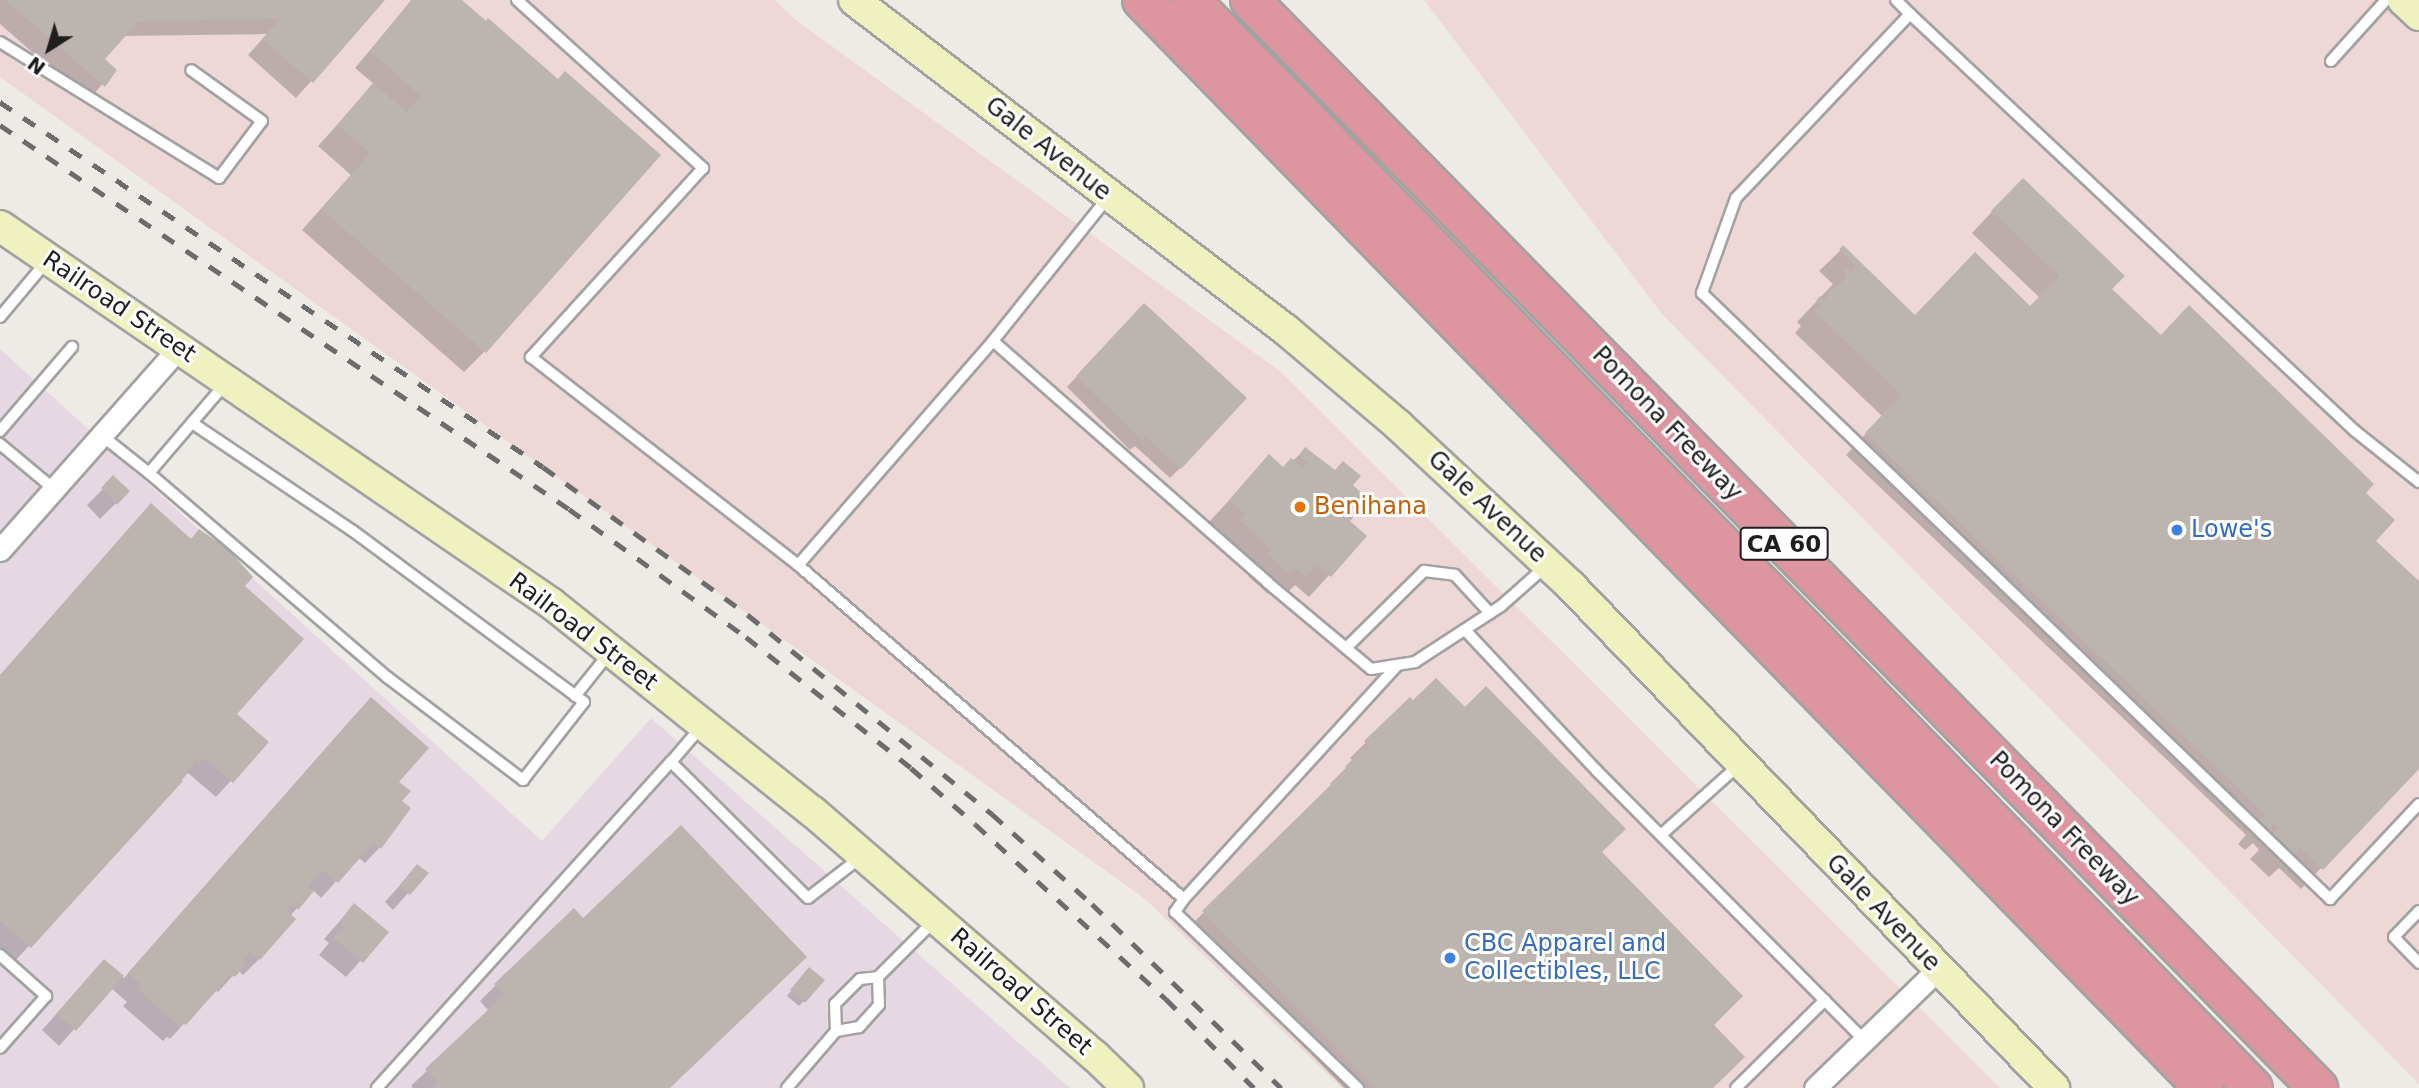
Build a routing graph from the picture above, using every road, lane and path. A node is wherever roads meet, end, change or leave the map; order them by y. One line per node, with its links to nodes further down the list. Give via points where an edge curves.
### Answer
1 (517, 0): 32 (lane, via 703,168 531,357)
2 (855, 0): 15 (main road, Gale Avenue)
3 (1142, 0): 63 (highway, CA 60)
4 (1190, 0): 64 (highway)
5 (1216, 0): 65 (highway)
6 (1251, 0): 66 (highway, Pomona Freeway / CA 60)
7 (1896, 0): 10 (lane)
8 (2386, 0): 13 (lane)
9 (2403, 0): 11 (main road)
10 (1910, 15): 28 (lane, via 2355,431); 42 (lane, via 1735,198 1702,293 2330,899)
11 (2419, 15)
12 (0, 42): 14 (lane, via 219,178 262,121)
13 (2331, 61)
14 (191, 70)
15 (1110, 196): 19 (lane); 31 (main road, Gale Avenue, via 1296,339 1399,426)
16 (0, 226): 17 (main road, Railroad Street)
17 (48, 258): 18 (lane); 21 (main road, Railroad Street)
18 (0, 317)
19 (993, 341): 32 (lane); 35 (lane)
20 (72, 347): 24 (lane)
21 (179, 348): 22 (main road, Railroad Street); 25 (street)
22 (227, 381): 23 (lane); 36 (main road, Railroad Street, via 552,604)
23 (191, 423): 27 (lane); 38 (lane, via 353,531)
24 (0, 431)
25 (101, 435): 27 (lane); 29 (street)
26 (0, 444): 29 (lane)
27 (149, 473): 38 (lane, via 387,677 523,780 584,702)
28 (2419, 482)
29 (54, 489): 30 (street)
30 (0, 550)
31 (1548, 564): 33 (lane); 41 (main road, Gale Avenue)
32 (798, 565): 45 (lane)
33 (1490, 613): 34 (lane); 35 (lane, via 1455,575 1424,571)
34 (1465, 630): 37 (lane, via 1415,662); 43 (lane)
35 (1346, 648): 37 (lane, via 1371,669)
36 (611, 651): 38 (lane); 39 (main road, Railroad Street)
37 (1398, 665): 45 (lane)
38 (575, 696)
39 (703, 724): 40 (lane); 44 (main road, Railroad Street)
40 (671, 762): 44 (lane, via 808,898); 57 (lane)
41 (1740, 764): 43 (lane); 50 (main road, Gale Avenue)
42 (2419, 804)
43 (1661, 834): 52 (lane)
44 (863, 855): 47 (main road, Railroad Street)
45 (1184, 899): 60 (lane, via 1175,912)
46 (2419, 911): 49 (lane, via 2394,937)
47 (936, 919): 51 (lane); 59 (main road, Railroad Street)
48 (0, 956): 55 (lane, via 46,996)
49 (2419, 963)
50 (1937, 970): 54 (street); 62 (main road, Gale Avenue)
51 (878, 977): 53 (lane, via 860,979 835,1004); 53 (lane, via 879,1005 859,1027)
52 (1825, 1000): 54 (lane); 61 (lane)
53 (836, 1031): 58 (lane)
54 (1864, 1040): 56 (street)
55 (0, 1048)
56 (1823, 1085)
57 (377, 1088)
58 (787, 1088)
59 (1128, 1088)
60 (1358, 1088)
61 (1736, 1088)
62 (2053, 1088)
63 (2204, 1088)
64 (2253, 1088)
65 (2275, 1088)
66 (2318, 1088)

